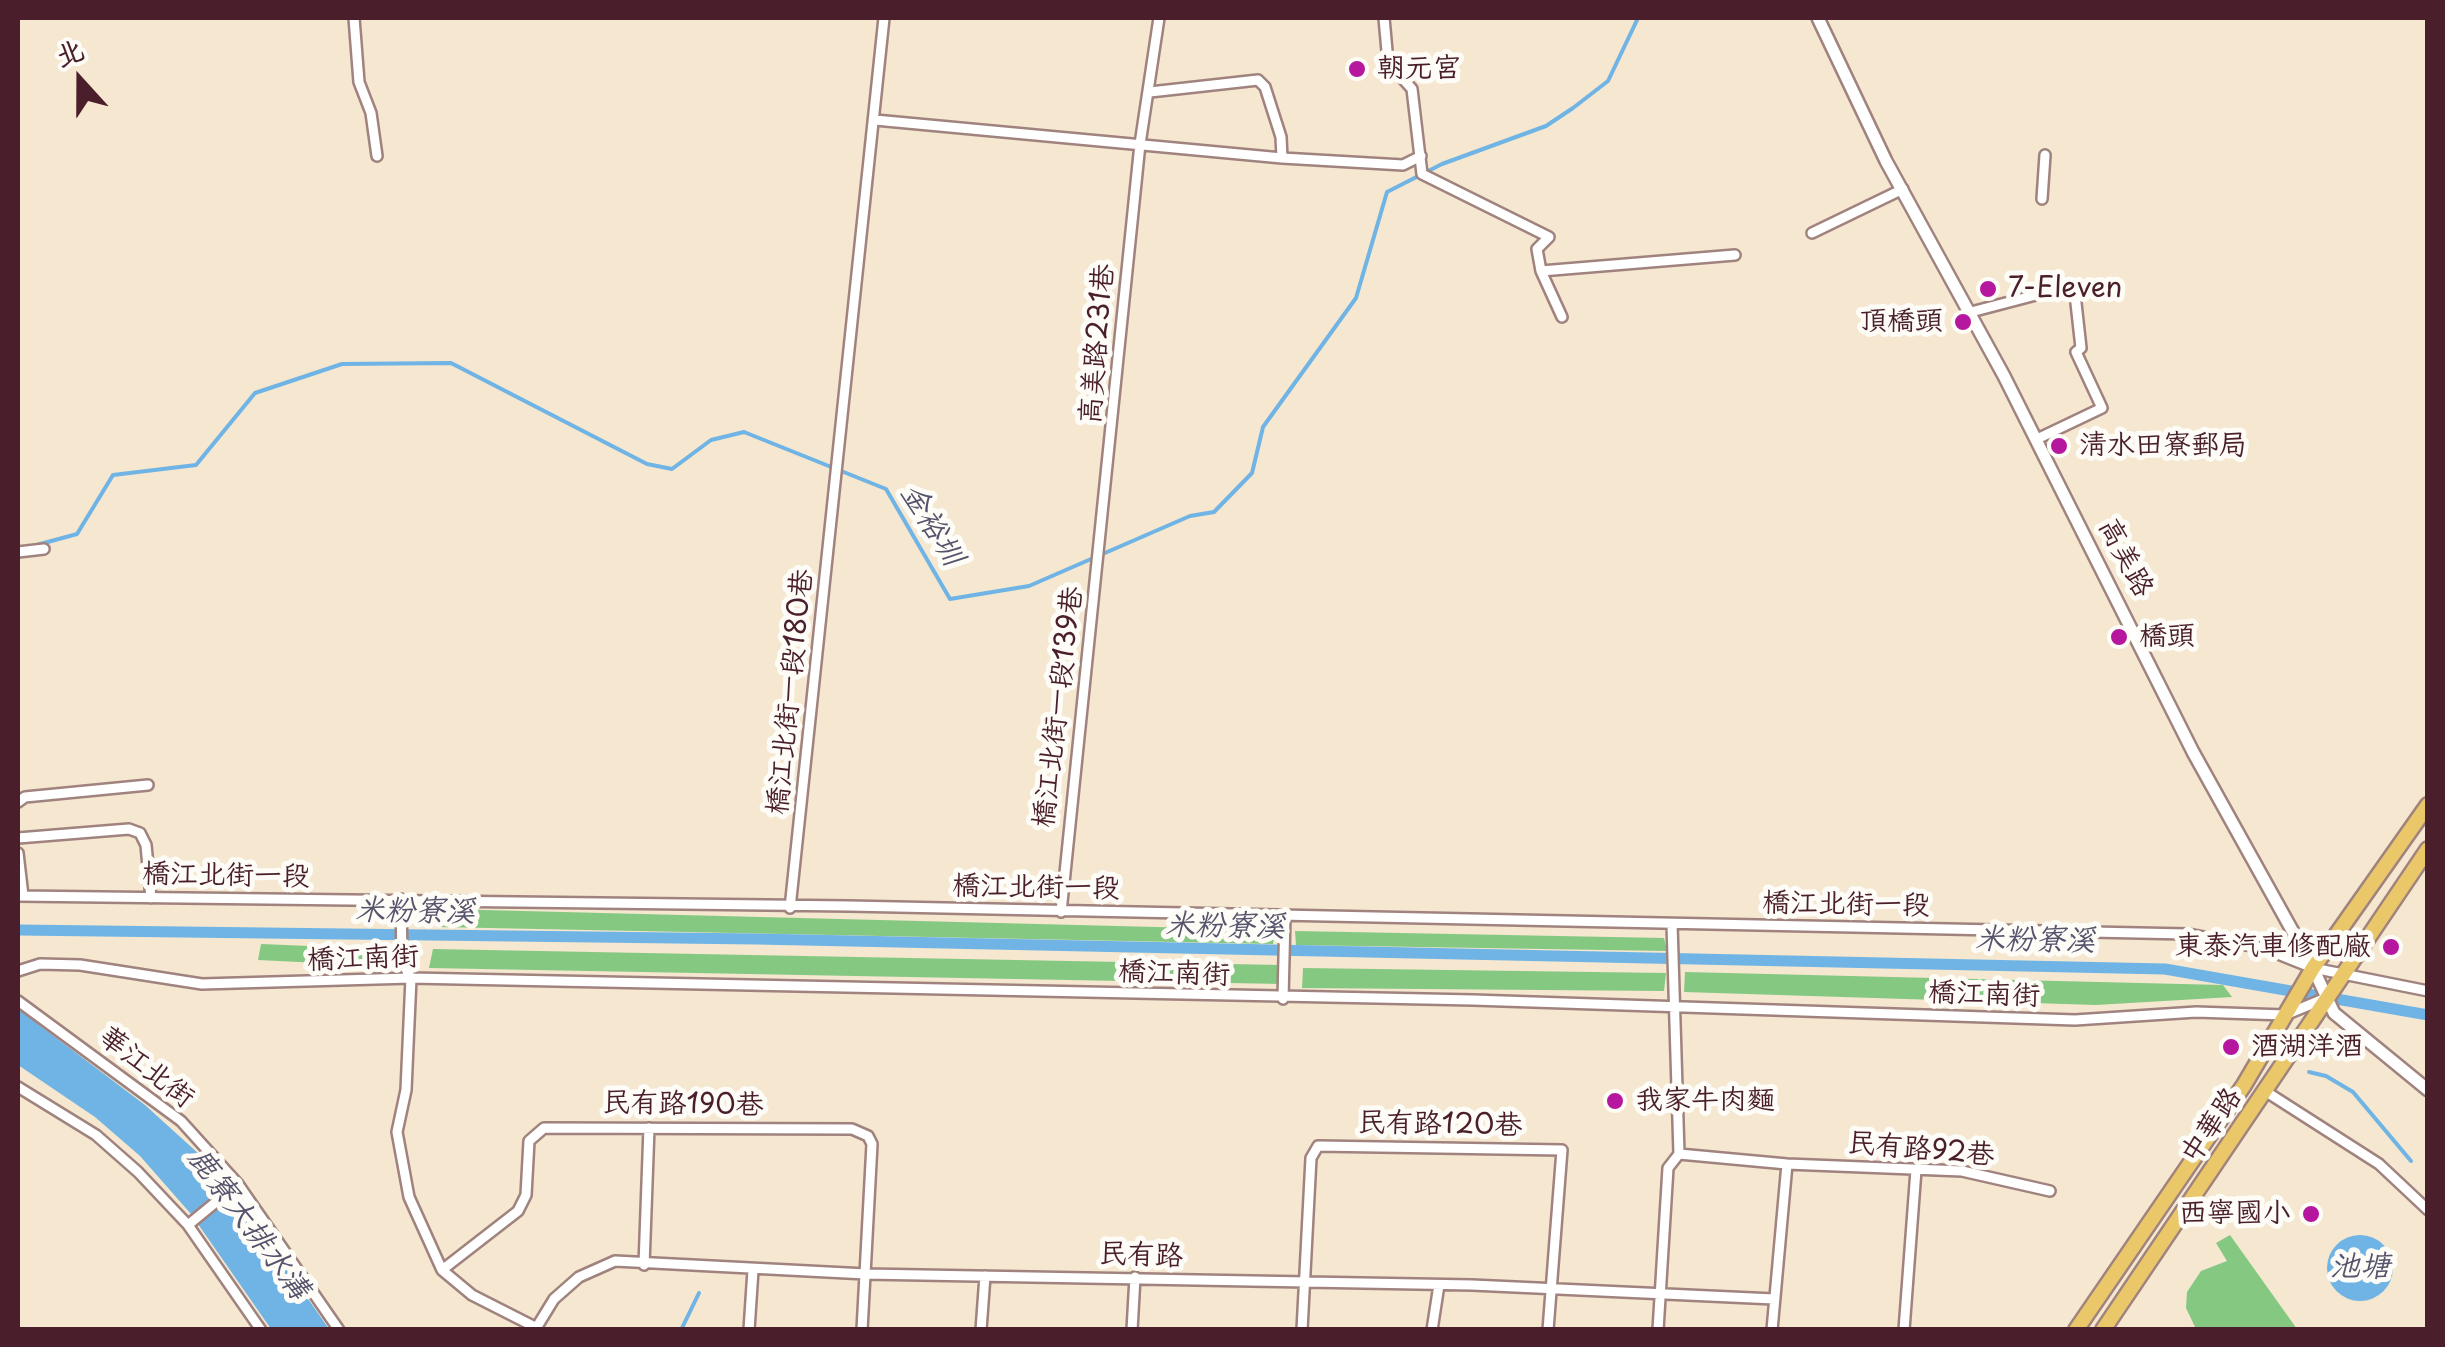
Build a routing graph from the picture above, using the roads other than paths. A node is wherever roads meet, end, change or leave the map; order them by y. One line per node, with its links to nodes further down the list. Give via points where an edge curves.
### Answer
1 (354, 18): 10 (street, via 359,82)
2 (884, 18): 7 (street, 橋江北街一段180巷)
3 (1158, 18): 6 (street, 高美路231巷)
4 (1384, 18): 11 (street, via 1388,62 1412,90)
5 (1818, 18): 13 (street, 高美路)
6 (1150, 92): 8 (street, 高美路231巷); 12 (street, via 1258,80 1281,137)
7 (874, 120): 8 (street); 33 (street, 橋江北街一段180巷)
8 (1140, 144): 12 (street); 23 (street, 高美路231巷)
9 (2045, 155): 14 (street)
10 (377, 156)
11 (1421, 156): 12 (street, via 1403,166); 17 (street, via 1422,174 1549,237 1537,249)
12 (1282, 158)
13 (1902, 189): 15 (street); 18 (street, 高美路)
14 (2042, 199)
15 (1812, 233)
16 (1735, 255): 17 (street)
17 (1540, 271): 19 (street)
18 (1971, 312): 20 (street, 高美路); 20 (street, via 2074,286 2076,352 2102,408)
19 (1562, 317)
20 (2037, 439): 38 (street, 高美路, via 2192,752)
21 (44, 549): 22 (street)
22 (18, 552)
23 (1099, 568): 34 (street, 橋江北街一段139巷)
24 (148, 785): 25 (street)
25 (18, 802)
26 (2428, 805): 38 (main road)
27 (18, 838): 31 (street, via 129,829 146,845)
28 (2428, 849): 39 (main road)
29 (18, 853): 30 (street)
30 (20, 896): 31 (street, 橋江北街一段)
31 (150, 898): 32 (street, 橋江北街一段)
32 (401, 900): 33 (street, 橋江北街一段); 40 (street, via 402,962)
33 (790, 908): 34 (street, 橋江北街一段)
34 (1061, 912): 35 (street, 橋江北街一段)
35 (1285, 916): 36 (street, 橋江北街一段); 43 (street)
36 (1672, 924): 38 (street, 橋江北街一段, via 2187,934 2263,948); 45 (street)
37 (18, 970): 40 (street, 橋江南街, via 80,965 202,984)
38 (2314, 970): 39 (street, 橋江北街一段); 42 (street, 高美路); 46 (main road, 中華路)
39 (2348, 972): 41 (street, 橋江北街一段); 42 (main road, 中華路)
40 (411, 978): 43 (street, 橋江南街); 59 (street, via 406,1090 397,1132 409,1197)
41 (2428, 992)
42 (2326, 998): 46 (street, 橋江南街); 48 (street, 高美路, via 2334,1013); 49 (main road, 中華路)
43 (1283, 999): 45 (street, 橋江南街)
44 (18, 1001): 54 (street, 華江北街, via 181,1121)
45 (1675, 1006): 46 (street, 橋江南街, via 2075,1020 2196,1012); 51 (street)
46 (2285, 1015): 82 (main road, 中華路)
47 (18, 1087): 57 (street, via 96,1135)
48 (2428, 1090)
49 (2266, 1091): 56 (street, via 2379,1164); 83 (main road, 中華路)
50 (649, 1128): 58 (street); 59 (street, 民有路190巷, via 558,1125 534,1134 518,1211); 61 (street, 民有路190巷, via 852,1129 868,1136)
51 (1679, 1154): 52 (street, 民有路92巷); 67 (street, via 1668,1168)
52 (1787, 1164): 53 (street, 民有路92巷); 68 (street)
53 (1916, 1170): 55 (street, 民有路92巷, via 1962,1171); 81 (street)
54 (235, 1186): 57 (street); 71 (street, 華江北街)
55 (2050, 1191)
56 (2428, 1210)
57 (190, 1224): 70 (street)
58 (644, 1265): 60 (street, 民有路); 69 (street, 民有路, via 615,1262 579,1278)
59 (442, 1270): 69 (street, via 472,1296)
60 (752, 1270): 61 (street, 民有路); 72 (street)
61 (866, 1274): 62 (street, 民有路); 73 (street)
62 (984, 1276): 63 (street, 民有路); 74 (street)
63 (1135, 1277): 64 (street, 民有路); 75 (street)
64 (1305, 1285): 65 (street, 民有路); 66 (street, 民有路120巷, via 1311,1158 1318,1146 1562,1150); 76 (street)
65 (1439, 1285): 66 (street, 民有路); 77 (street)
66 (1552, 1290): 67 (street, 民有路); 78 (street)
67 (1661, 1293): 68 (street, 民有路); 79 (street)
68 (1774, 1298): 80 (street)
69 (535, 1328)
70 (261, 1330)
71 (340, 1330)
72 (749, 1330)
73 (862, 1330)
74 (981, 1330)
75 (1132, 1330)
76 (1302, 1330)
77 (1432, 1330)
78 (1548, 1330)
79 (1658, 1330)
80 (1772, 1330)
81 (1904, 1330)
82 (2076, 1330)
83 (2103, 1330)

